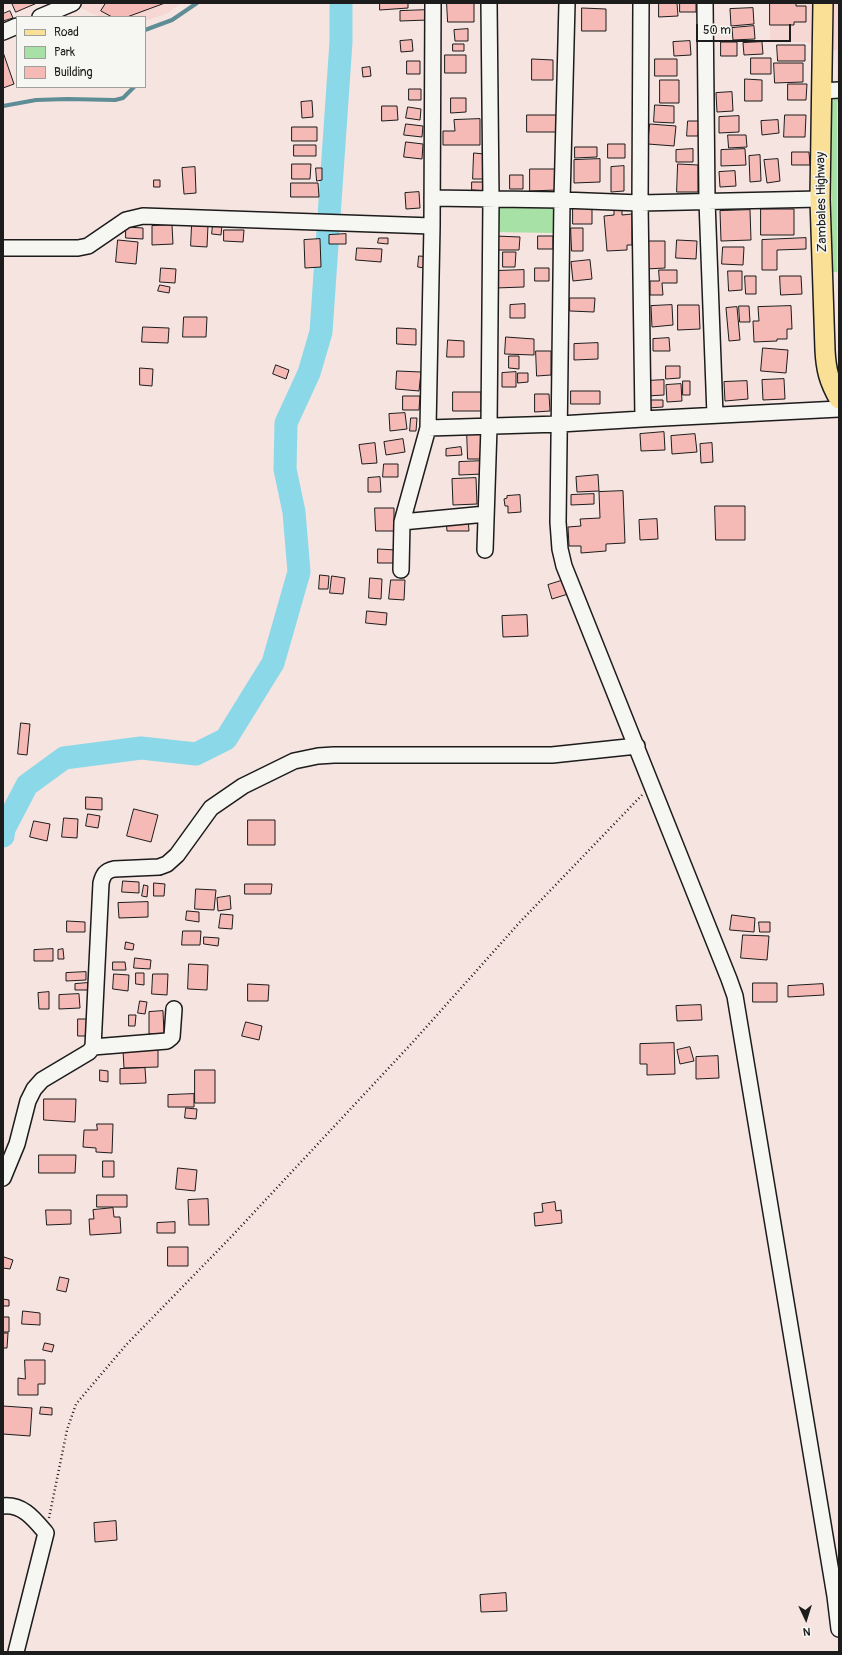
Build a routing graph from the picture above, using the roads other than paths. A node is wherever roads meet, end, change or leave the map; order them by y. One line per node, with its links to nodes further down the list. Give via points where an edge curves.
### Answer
1 (73, 3): 8 (street)
2 (433, 3): 12 (street)
3 (489, 3): 14 (street)
4 (567, 3): 15 (street)
5 (641, 3): 17 (street)
6 (705, 3): 16 (street)
7 (823, 3): 11 (main road, Zambales Highway)
8 (42, 16)
9 (16, 26): 10 (street)
10 (3, 32)
11 (830, 90): 13 (main road, Zambales Highway)
12 (432, 198): 14 (street); 18 (street)
13 (820, 199): 16 (street); 20 (main road, Zambales Highway, via 825,366)
14 (491, 200): 15 (street); 25 (street)
15 (562, 200): 17 (street); 24 (street)
16 (707, 201): 17 (street); 22 (street)
17 (640, 203): 23 (street)
18 (432, 226): 19 (street, via 143,216 126,220 88,246); 26 (street)
19 (3, 248)
20 (839, 399)
21 (839, 410): 22 (street)
22 (715, 415): 23 (street)
23 (643, 419): 24 (street)
24 (560, 424): 25 (street); 31 (street, via 558,522 564,566)
25 (489, 427): 26 (street); 27 (street)
26 (428, 428): 28 (street)
27 (486, 514): 28 (street); 29 (street)
28 (402, 522): 30 (street)
29 (485, 550)
30 (401, 570)
31 (637, 746): 33 (street, via 552,755 318,756 294,761 243,786 211,808 167,864 159,867 114,869 103,875); 36 (street, via 735,996)
32 (174, 1009): 33 (street, via 172,1037 167,1041)
33 (94, 1046): 34 (street, via 89,1052 42,1080 34,1089 28,1100 17,1144)
34 (3, 1178)
35 (3, 1506): 37 (street, via 16,1506 22,1509 32,1516 46,1533)
36 (839, 1629)
37 (16, 1652)

